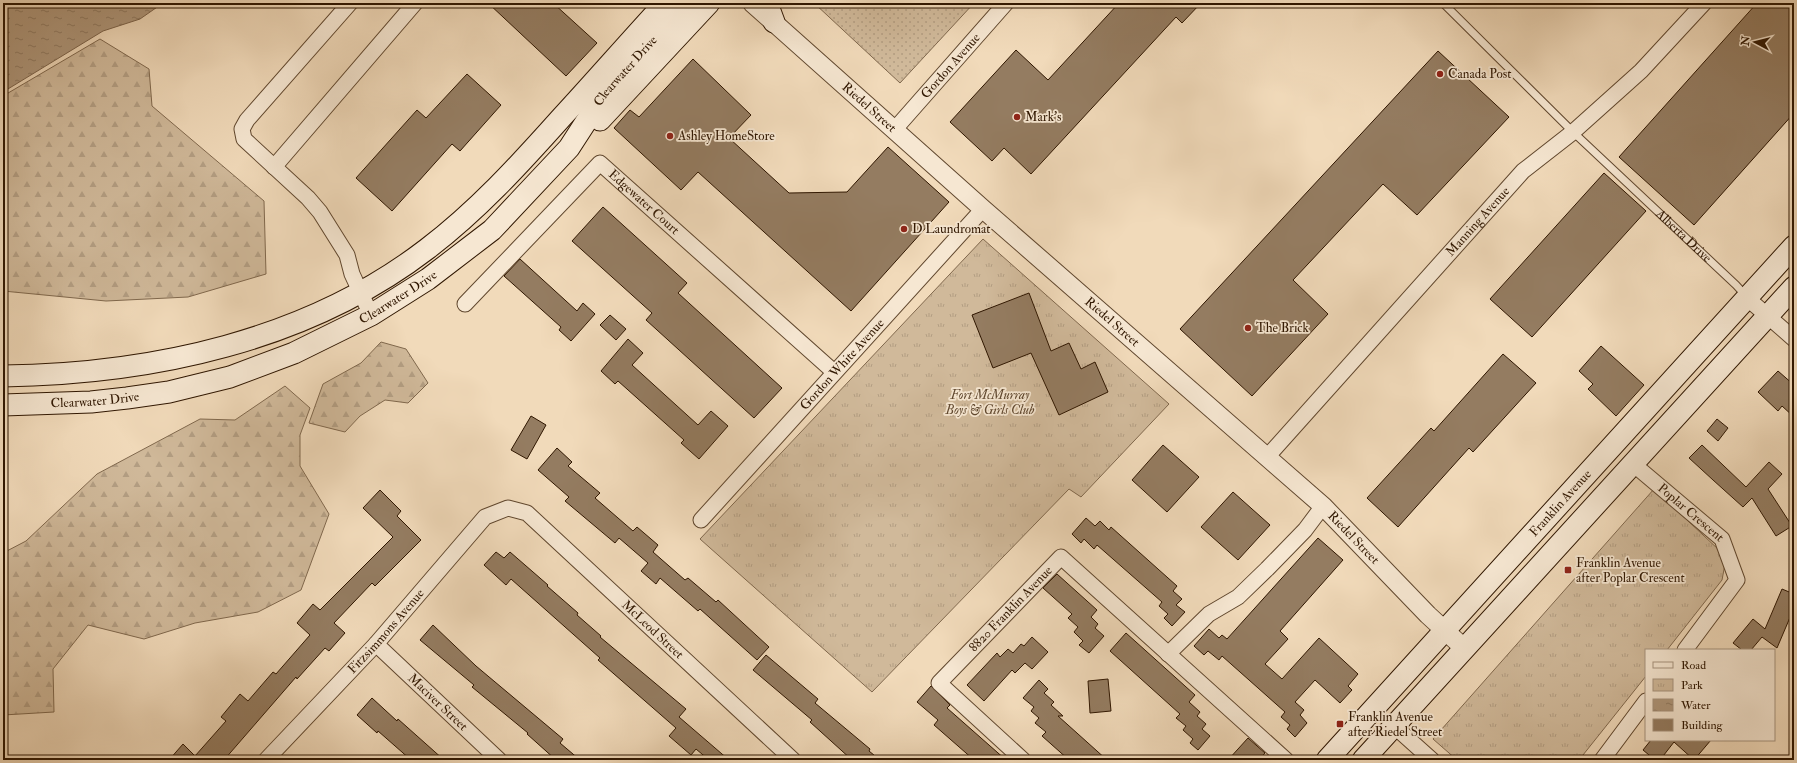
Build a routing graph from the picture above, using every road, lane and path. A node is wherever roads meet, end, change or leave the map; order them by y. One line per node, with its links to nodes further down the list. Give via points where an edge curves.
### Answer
1 (350, 3): 14 (street, via 247,120 242,129 244,139)
2 (415, 3): 14 (street)
3 (665, 3): 18 (main road, Clearwater Drive, via 476,208 426,250)
4 (686, 3): 13 (main road, Clearwater Drive, via 604,94)
5 (709, 3): 13 (main road, via 594,127)
6 (752, 3): 10 (street, Riedel Street)
7 (1006, 3): 11 (street, Gordon Avenue)
8 (1443, 3): 12 (lane, Alberta Drive)
9 (1704, 3): 12 (street, Manning Avenue, via 1642,71)
10 (770, 12): 11 (street, Riedel Street)
11 (895, 129): 15 (street, Riedel Street)
12 (1573, 132): 19 (lane, Alberta Drive); 27 (street, Manning Avenue, via 1523,171)
13 (569, 148): 21 (main road, Clearwater Drive, via 492,230 428,279)
14 (274, 167): 18 (street, via 308,198 332,229)
15 (983, 209): 24 (street, Gordon White Avenue); 27 (street, Riedel Street)
16 (1794, 246): 19 (main road, Franklin Avenue)
17 (1794, 287): 22 (main road, Franklin Avenue)
18 (361, 292): 21 (street); 25 (main road, Clearwater Drive, via 305,318 215,351 130,367 47,376)
19 (1747, 298): 22 (street, Alberta Drive); 32 (main road, Franklin Avenue)
20 (465, 304): 24 (street, Edgewater Court, via 600,163)
21 (371, 315): 26 (main road, Clearwater Drive, via 294,353 230,377 169,392 91,402)
22 (1767, 315): 23 (street, Alberta Drive); 28 (main road, Franklin Avenue)
23 (1794, 339)
24 (834, 372): 31 (street, Gordon White Avenue)
25 (3, 376)
26 (3, 405)
27 (1267, 456): 29 (street, Riedel Street)
28 (1632, 463): 34 (main road, Franklin Avenue); 35 (street, Poplar Crescent, via 1722,539 1737,580)
29 (1323, 506): 32 (street, Riedel Street, via 1428,615); 36 (street, via 1305,530 1253,583 1210,614)
30 (508, 508): 33 (street, Fitzsimmons Avenue, via 485,517); 41 (street, McLeod Street, via 527,513)
31 (701, 520)
32 (1446, 630): 34 (street, Riedel Street); 44 (main road, Franklin Avenue)
33 (376, 644): 39 (street, Fitzsimmons Avenue); 40 (street, Maciver Street)
34 (1465, 649): 38 (main road, Franklin Avenue)
35 (1685, 649)
36 (1168, 654): 42 (street, 8820 Franklin Avenue, via 1060,557 939,683); 43 (street, 8820 Franklin Avenue)
37 (1645, 702): 47 (street)
38 (1394, 726): 45 (main road, Franklin Avenue); 46 (street)
39 (266, 760)
40 (499, 760)
41 (793, 760)
42 (1023, 760)
43 (1286, 760)
44 (1327, 760)
45 (1364, 760)
46 (1432, 760)
47 (1602, 760)

